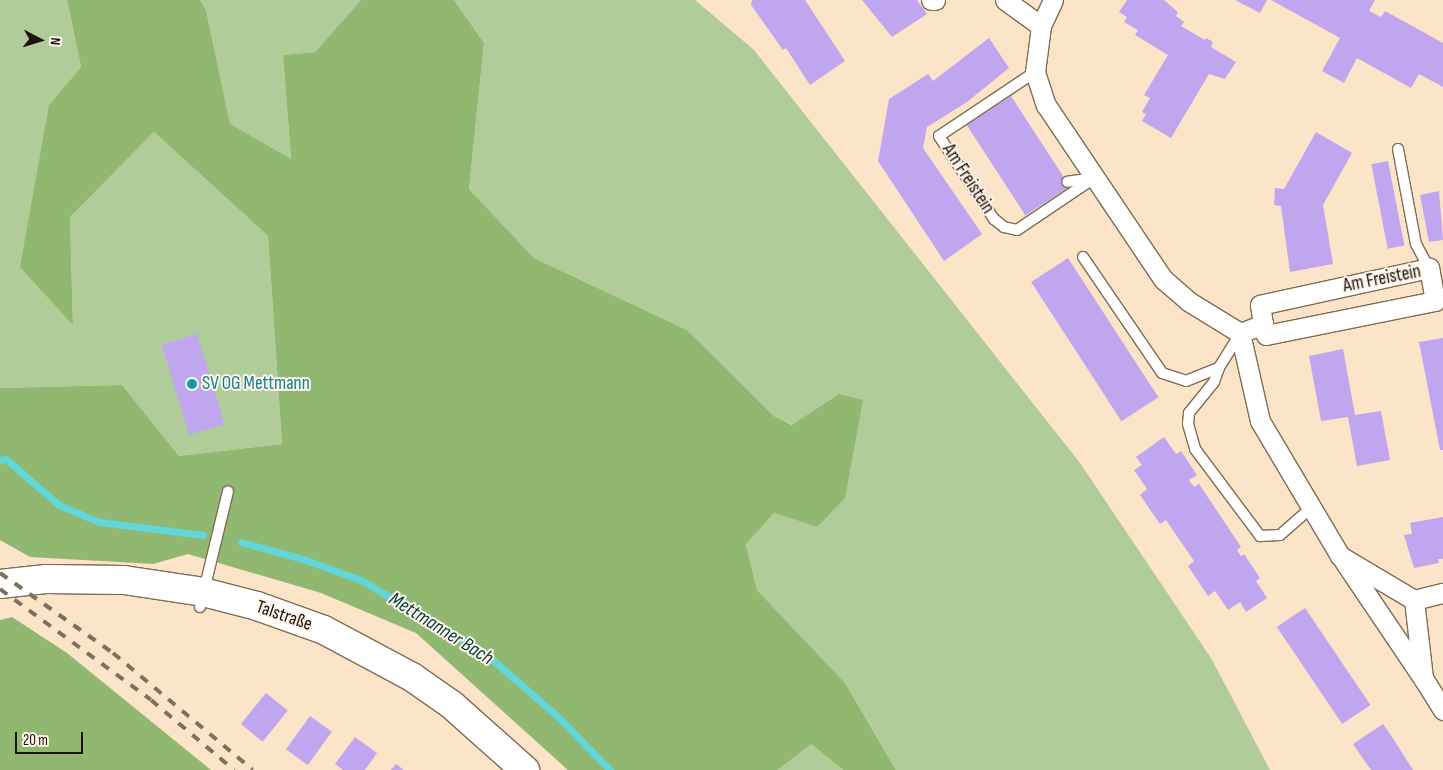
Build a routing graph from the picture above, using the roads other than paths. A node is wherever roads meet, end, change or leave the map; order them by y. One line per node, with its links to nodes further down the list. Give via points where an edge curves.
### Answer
1 (931, 0): 2 (street)
2 (935, 0)
3 (1005, 0): 5 (street)
4 (1053, 0): 5 (street)
5 (1041, 26): 6 (street)
6 (1034, 72): 8 (street, via 1046,105); 8 (lane, Am Freistein, via 939,136 994,219 1004,227 1017,230)
7 (1398, 149): 11 (lane, via 1416,244)
8 (1094, 178): 9 (lane); 13 (street, via 1163,279 1188,301)
9 (1067, 182)
10 (1083, 257): 14 (lane, via 1162,373 1186,381)
11 (1428, 268): 12 (street, Am Freistein, via 1260,305); 12 (street, Am Freistein, via 1435,301 1266,335)
12 (1263, 324): 13 (street)
13 (1240, 333): 14 (lane); 16 (street, via 1260,421)
14 (1218, 368): 16 (lane, via 1214,382 1190,413 1188,424 1195,449 1260,536 1280,535)
15 (228, 491): 20 (lane)
16 (1311, 508): 17 (street)
17 (1340, 556): 21 (street); 22 (street)
18 (0, 584): 20 (main road, Talstraße, via 46,579 124,580)
19 (1443, 593): 21 (street)
20 (202, 600): 24 (main road, Talstraße, via 265,609 324,630 367,651 452,704)
21 (1414, 600): 22 (street)
22 (1423, 678): 23 (street)
23 (1443, 710)
24 (525, 770)

